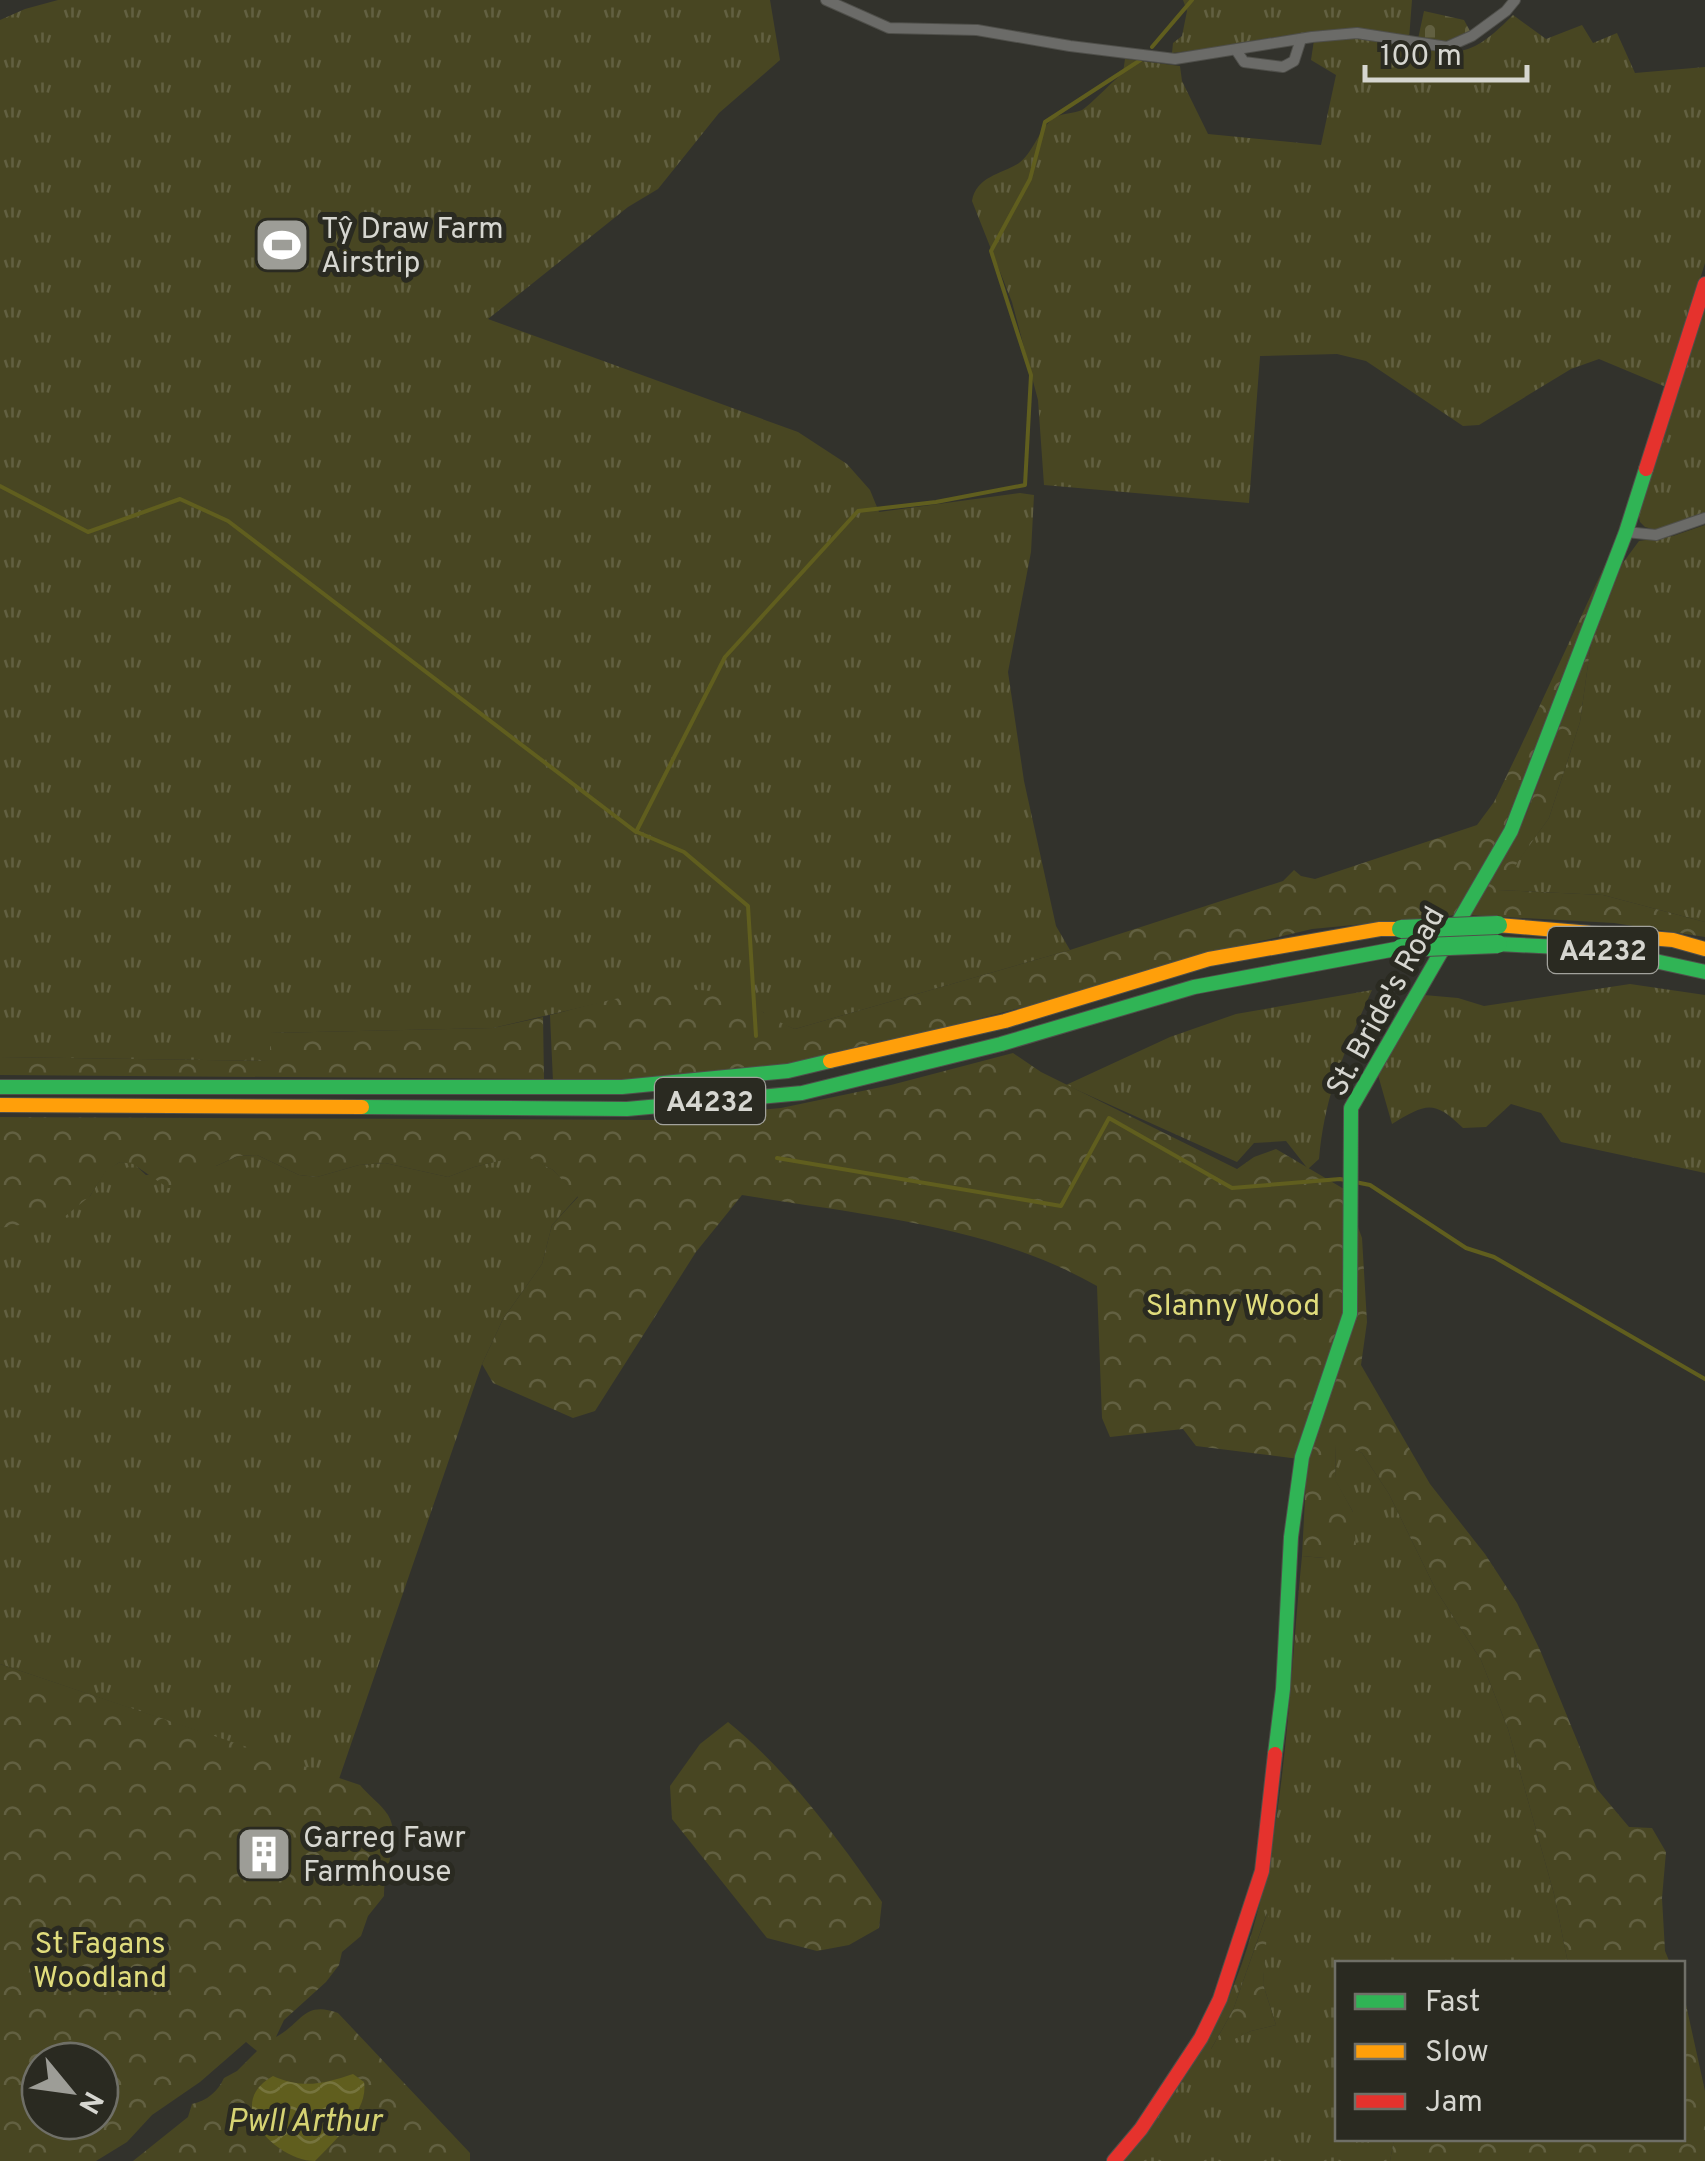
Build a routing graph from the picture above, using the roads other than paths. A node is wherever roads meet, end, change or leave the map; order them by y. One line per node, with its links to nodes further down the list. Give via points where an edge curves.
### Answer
1 (826, 0): 4 (street, via 889,28 978,30 1168,59)
2 (1515, 0): 3 (street, via 1476,34 1446,47 1374,34)
3 (1301, 39): 4 (street); 4 (street, via 1294,61 1284,67 1244,62)
4 (1236, 50)
5 (1705, 284): 7 (main road, St. Bride's Road)
6 (1705, 518): 7 (street, via 1656,535)
7 (1626, 532): 13 (main road, St. Bride's Road, via 1511,831 1351,1108 1350,1314 1302,1456 1262,1870 1201,2038)
8 (1401, 939): 9 (main road, A4232, bridge, via 1498,925 1673,940); 10 (main road, A4232, bridge, via 1600,949); 11 (main road, A4232, via 1380,929 1210,959 1004,1021 788,1071 622,1087); 12 (main road, A4232, via 1194,987 802,1093 627,1109)
9 (1705, 949)
10 (1705, 972)
11 (0, 1087)
12 (0, 1105)
13 (1114, 2161)

